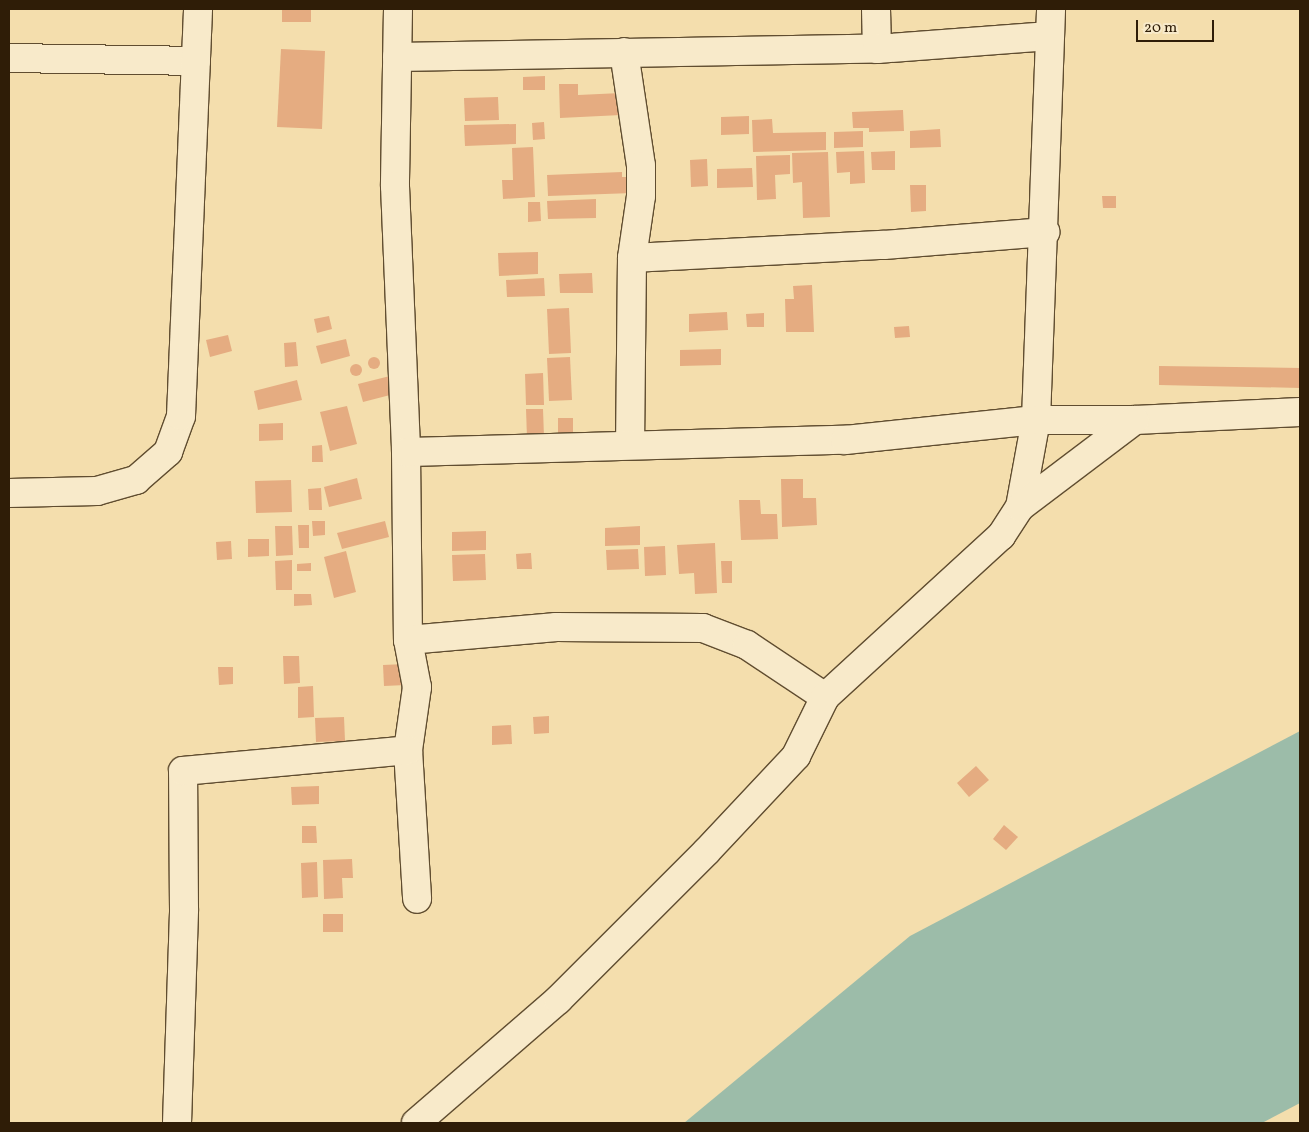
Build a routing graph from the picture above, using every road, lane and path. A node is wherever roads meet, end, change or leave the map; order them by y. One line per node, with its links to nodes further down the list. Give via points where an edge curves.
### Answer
1 (198, 9): 10 (street)
2 (398, 9): 8 (street)
3 (876, 9): 6 (street)
4 (1051, 9): 5 (street)
5 (1050, 36): 6 (street); 11 (street)
6 (877, 49): 7 (street)
7 (624, 52): 8 (street); 12 (street, via 641,166 642,196)
8 (397, 57): 17 (street, via 395,186)
9 (9, 58): 10 (street)
10 (196, 61): 18 (street, via 181,416 168,452 136,480 97,491)
11 (1045, 232): 12 (street, via 884,245); 14 (street)
12 (632, 258): 16 (street)
13 (1300, 412): 15 (street)
14 (1036, 420): 15 (street); 16 (street, via 845,440); 19 (street)
15 (1135, 420): 19 (street)
16 (630, 445): 17 (street)
17 (406, 452): 20 (street)
18 (9, 493)
19 (1020, 507): 21 (street, via 1001,536)
20 (408, 640): 21 (street, via 556,627 703,628 746,645); 22 (street, via 417,687)
21 (825, 697): 25 (street, via 796,756 706,852 558,1000)
22 (408, 750): 23 (street); 24 (street, via 183,771 184,909)
23 (417, 900)
24 (177, 1123)
25 (416, 1123)

